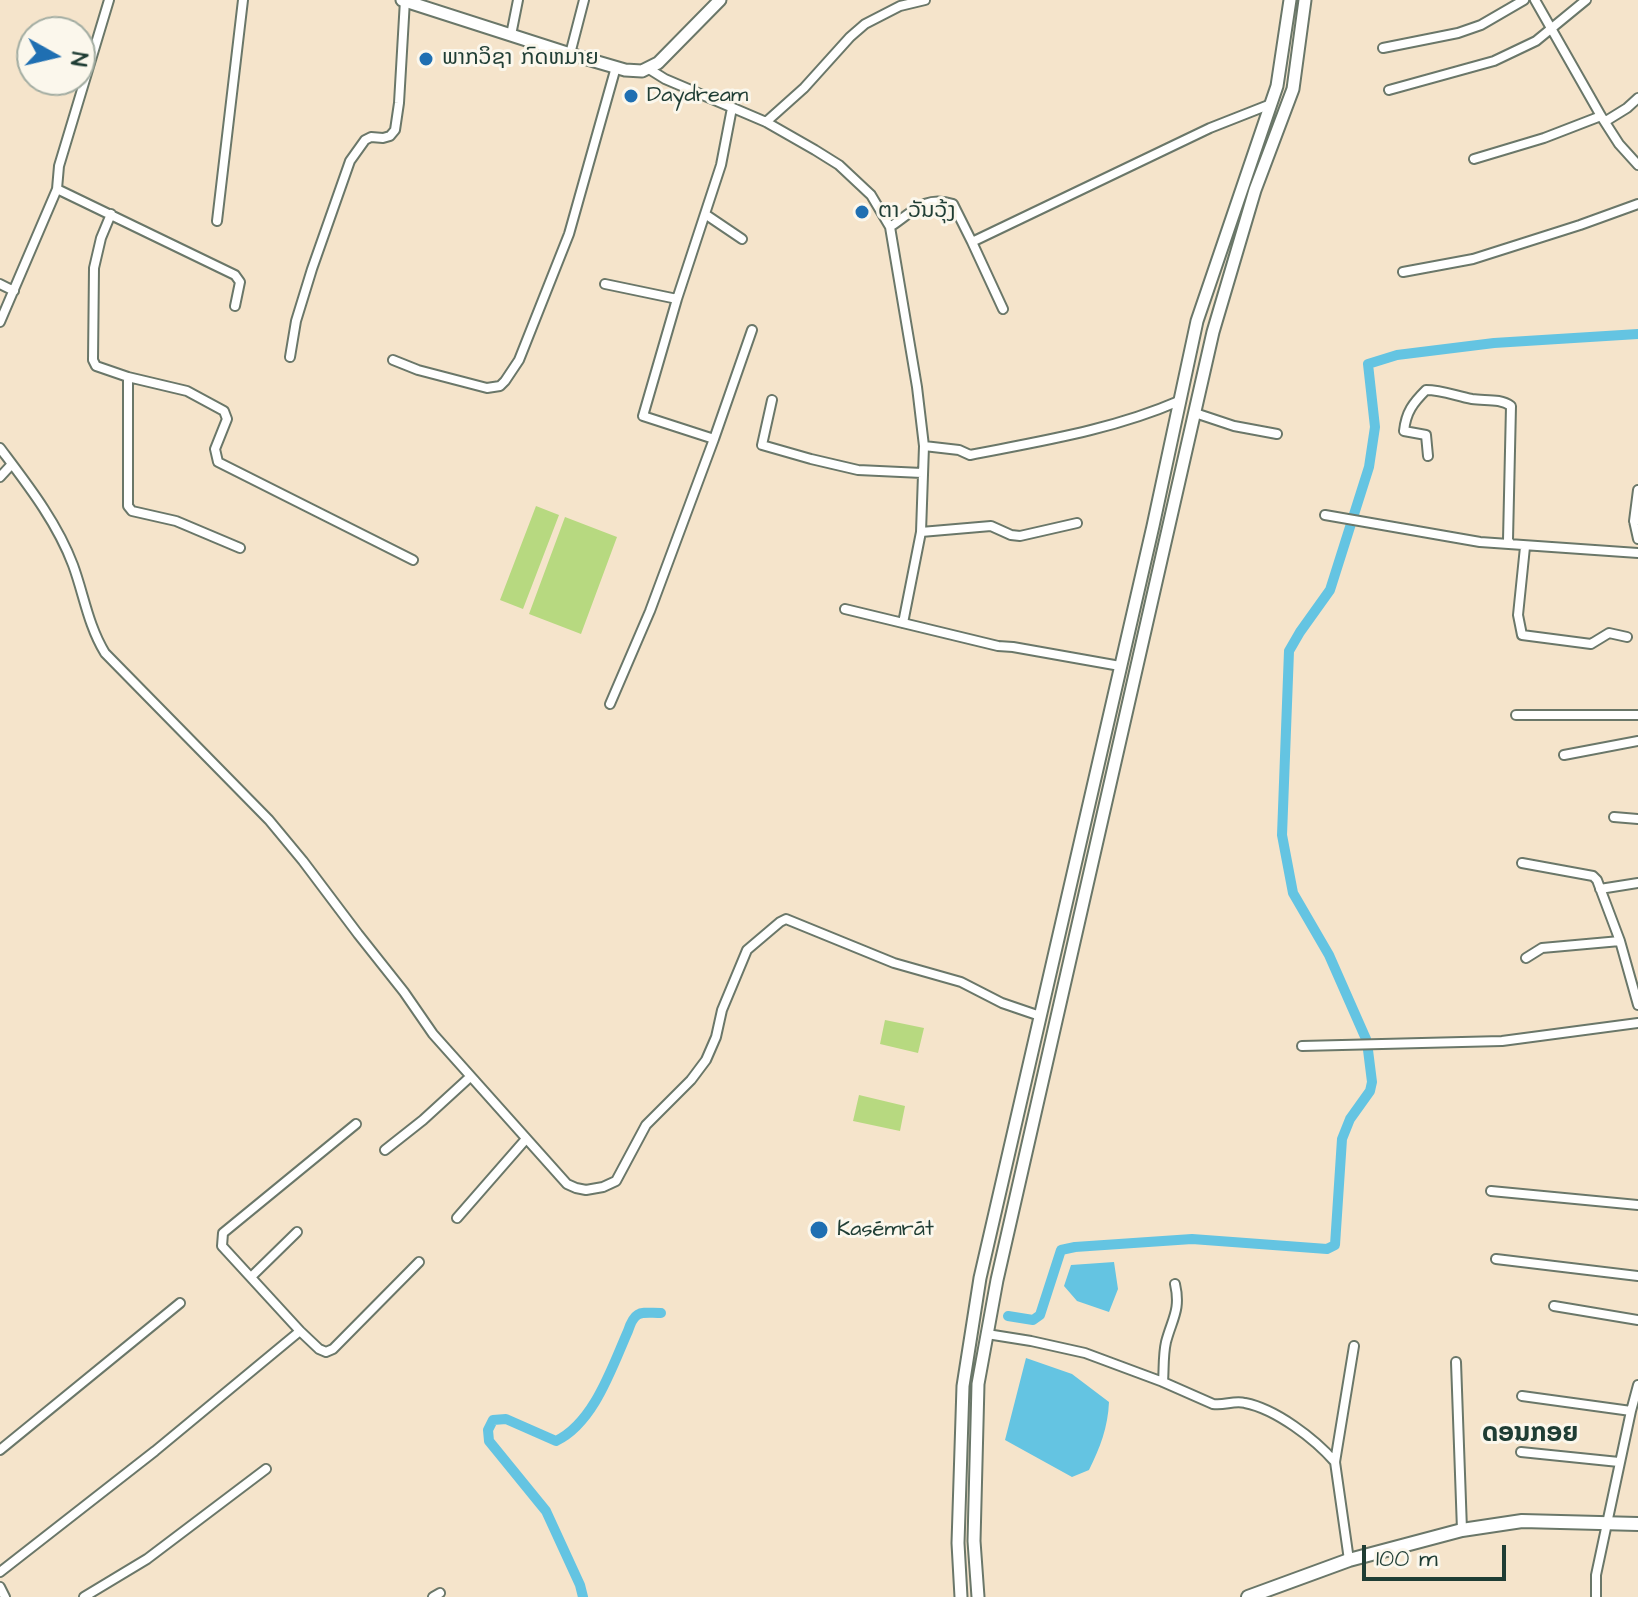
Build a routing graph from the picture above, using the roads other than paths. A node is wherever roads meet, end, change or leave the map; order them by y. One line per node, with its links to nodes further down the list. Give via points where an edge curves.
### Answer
1 (109, 0): 27 (street, via 59,166)
2 (243, 0): 31 (street)
3 (404, 0): 14 (street); 44 (street, via 395,130 390,136 365,140 350,161 296,321)
4 (518, 0): 14 (street)
5 (584, 0): 16 (street)
6 (720, 0): 18 (street)
7 (925, 0): 24 (street, via 865,24)
8 (1290, 0): 21 (street)
9 (1305, 0): 49 (street, via 1293,89 1255,190)
10 (1524, 0): 15 (street, via 1458,33)
11 (1535, 0): 13 (street)
12 (1586, 0): 13 (street)
13 (1551, 29): 19 (street, via 1494,61); 23 (street)
14 (511, 35): 16 (street)
15 (1383, 48)
16 (570, 54): 17 (street)
17 (616, 67): 18 (street); 45 (street, via 569,234 519,360 505,381 487,388)
18 (649, 69): 22 (street)
19 (1389, 90)
20 (1638, 98): 23 (street)
21 (1271, 104): 34 (street); 48 (street, via 1197,321)
22 (732, 108): 24 (street); 30 (street)
23 (1604, 119): 25 (street); 26 (street)
24 (766, 122): 32 (street, via 839,165 871,195)
25 (1474, 159)
26 (1638, 165)
27 (57, 189): 29 (street); 38 (street)
28 (1638, 204): 35 (street, via 1473,259)
29 (111, 214): 40 (street, via 235,275 240,282); 46 (street, via 94,268 93,360 103,370)
30 (705, 214): 33 (street); 39 (street)
31 (217, 221)
32 (890, 227): 34 (street, via 926,202 940,200 953,204); 52 (street)
33 (742, 239)
34 (972, 242): 41 (street)
35 (1403, 272)
36 (0, 284): 38 (street)
37 (605, 284): 39 (street)
38 (14, 291): 42 (street)
39 (677, 299): 51 (street, via 643,416)
40 (235, 306)
41 (1003, 309)
42 (0, 322)
43 (752, 330): 51 (street)
44 (290, 357)
45 (393, 360)
46 (128, 377): 66 (street, via 128,506); 68 (street, via 187,391 224,411 227,419 215,449 218,462)
47 (772, 400): 56 (street, via 762,445 858,470)
48 (1179, 401): 52 (street, via 1132,420 970,455); 72 (street)
49 (1195, 413): 50 (street); 94 (street)
50 (1277, 434)
51 (714, 439): 73 (street)
52 (924, 446): 56 (street)
53 (0, 448): 55 (street)
54 (1428, 456): 64 (street, via 1426,435 1404,431 1406,415 1426,390 1511,406)
55 (12, 464): 57 (street); 89 (street, via 60,537 105,653 269,820)
56 (922, 473): 62 (street)
57 (0, 477)
58 (1638, 490): 60 (street)
59 (1325, 515): 64 (street, via 1455,539)
60 (1636, 520): 63 (street)
61 (1077, 523): 62 (street, via 1020,536 991,526)
62 (921, 532): 70 (street)
63 (1638, 539)
64 (1510, 543): 65 (street)
65 (1525, 547): 67 (street); 71 (street, via 1518,615 1522,635 1591,644 1609,633)
66 (240, 548)
67 (1638, 553)
68 (413, 560)
69 (845, 609): 70 (street)
70 (903, 623): 72 (street, via 998,646)
71 (1627, 637)
72 (1120, 666): 86 (street)
73 (610, 704)
74 (1516, 715): 75 (street)
75 (1638, 715)
76 (1638, 741): 77 (street)
77 (1564, 755)
78 (1614, 817): 79 (street)
79 (1638, 819)
80 (1522, 863): 82 (street, via 1593,876)
81 (1638, 883): 82 (street)
82 (1600, 889): 83 (street)
83 (1620, 941): 84 (street, via 1542,948); 85 (street)
84 (1526, 958)
85 (1638, 1005)
86 (1040, 1016): 91 (street, via 786,919 747,950 706,1060 646,1125 616,1181 586,1190 567,1184); 93 (street)
87 (1638, 1023): 88 (street, via 1502,1041)
88 (1302, 1046)
89 (470, 1077): 91 (street); 92 (street)
90 (356, 1124): 102 (street, via 223,1233 222,1246)
91 (526, 1139): 97 (street)
92 (385, 1150)
93 (1003, 1180): 94 (street); 128 (street, via 963,1386)
94 (1020, 1184): 108 (street)
95 (1491, 1191): 96 (street)
96 (1638, 1205)
97 (457, 1218)
98 (297, 1232): 102 (street)
99 (1496, 1259): 101 (street)
100 (419, 1262): 107 (street, via 333,1349 319,1349)
101 (1638, 1276)
102 (251, 1277): 107 (street)
103 (1175, 1284): 111 (street, via 1176,1317 1165,1346)
104 (180, 1303): 115 (street)
105 (1554, 1306): 106 (street)
106 (1638, 1320)
107 (300, 1331): 124 (street)
108 (987, 1334): 111 (street, via 1085,1353); 129 (street, via 978,1384)
109 (1354, 1346): 117 (street)
110 (1456, 1362): 122 (street)
111 (1163, 1382): 117 (street, via 1213,1404 1244,1402 1272,1414)
112 (1638, 1385): 114 (street)
113 (1522, 1396): 114 (street)
114 (1631, 1411): 118 (street)
115 (0, 1450)
116 (1521, 1452): 118 (street)
117 (1335, 1462): 123 (street)
118 (1619, 1462): 120 (street)
119 (266, 1469): 127 (street, via 147,1559)
120 (1608, 1522): 121 (main road); 122 (main road, via 1522,1521); 131 (street)
121 (1638, 1524)
122 (1462, 1530): 123 (main road)
123 (1349, 1560): 130 (main road)
124 (0, 1572)
125 (0, 1587): 126 (street)
126 (5, 1597)
127 (84, 1597)
128 (961, 1597)
129 (978, 1597)
130 (1248, 1597)
131 (1596, 1597)

